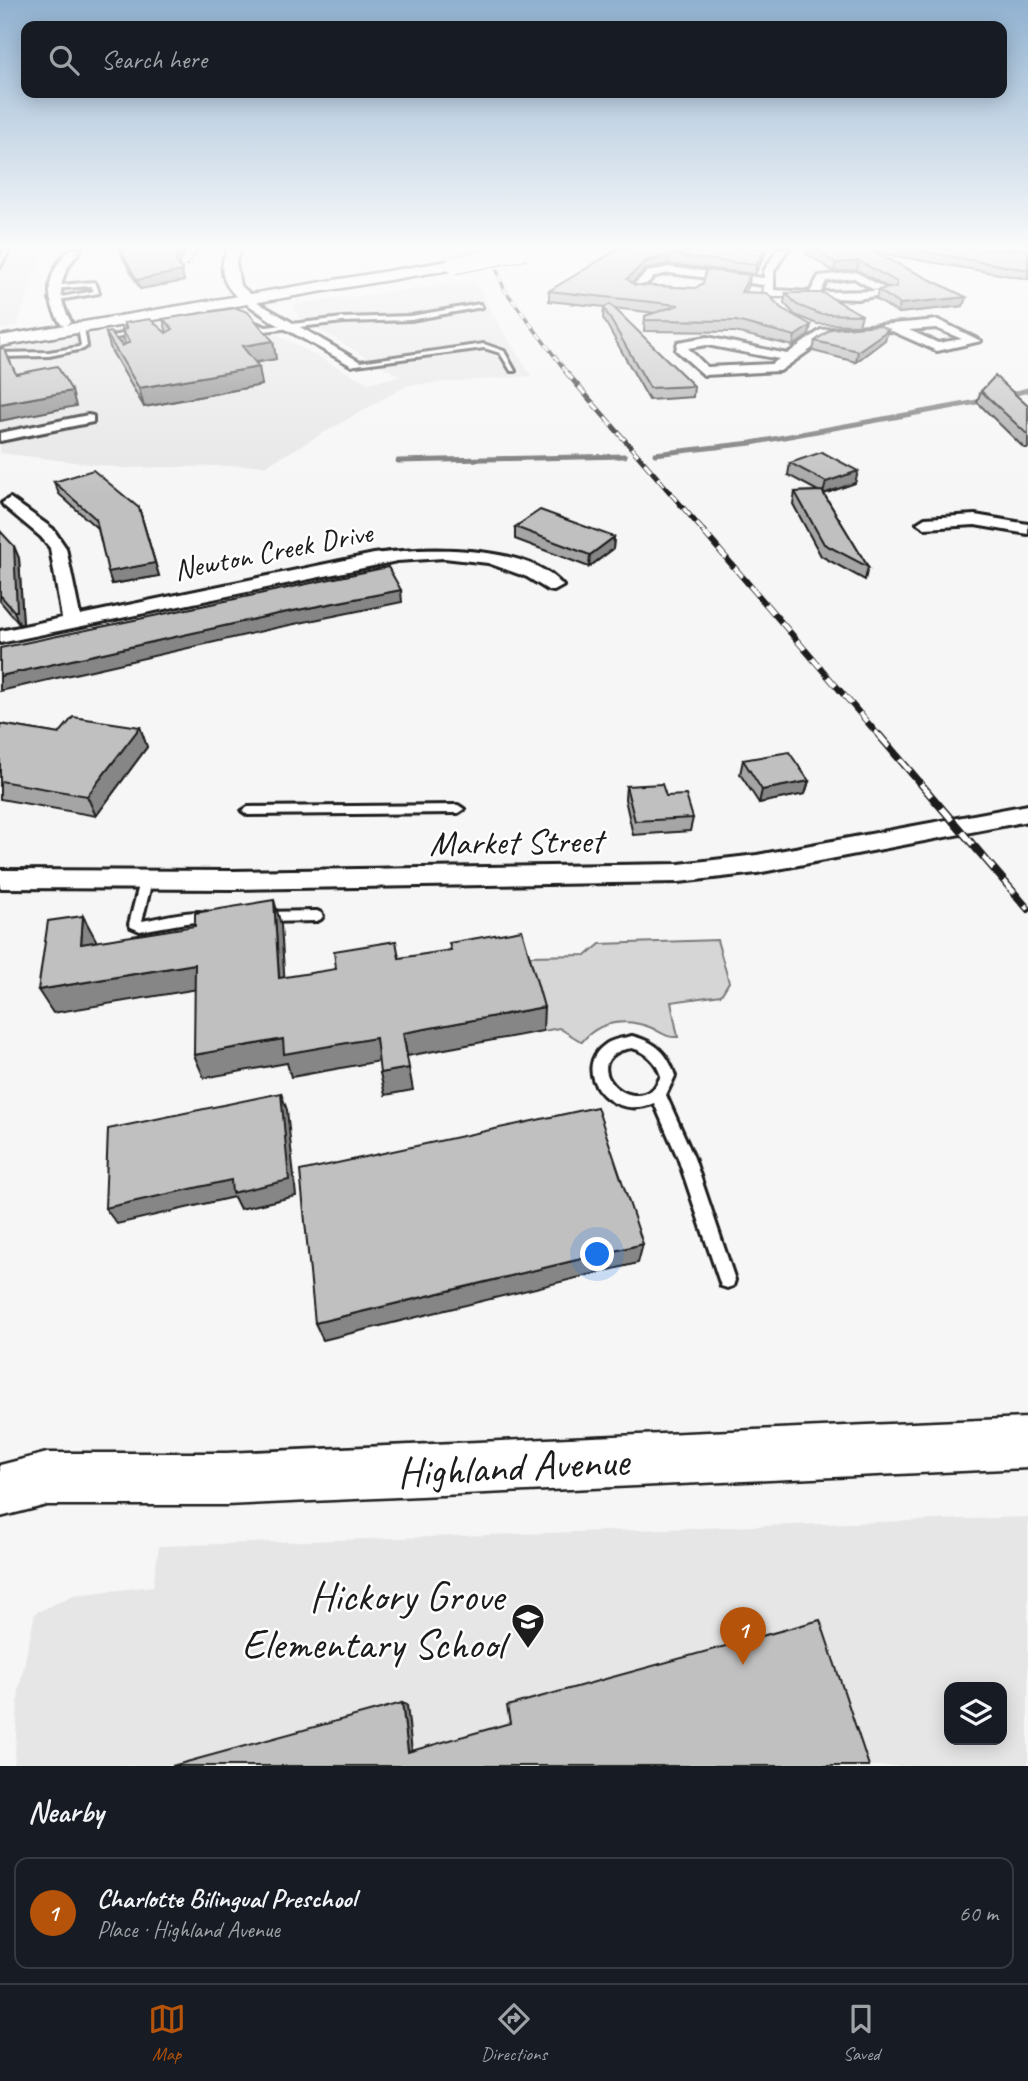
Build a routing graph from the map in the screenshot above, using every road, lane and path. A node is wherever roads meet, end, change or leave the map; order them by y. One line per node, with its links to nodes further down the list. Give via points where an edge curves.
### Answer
1 (44, 331): 8 (main road)
2 (76, 331): 10 (lane, via 81,348)
3 (121, 331): 9 (lane, via 112,337)
4 (296, 331): 12 (street)
5 (817, 331): 11 (street, via 823,335)
6 (902, 331): 7 (street, via 937,347 975,341)
7 (954, 331)
8 (0, 341)
9 (123, 352)
10 (0, 355)
11 (790, 358): 11 (street, via 775,368 704,371 681,345 707,341)
12 (356, 363): 13 (lane, via 484,346 502,352)
13 (513, 370)
14 (88, 419): 15 (street)
15 (0, 437)
16 (10, 503): 20 (street, via 58,548)
17 (925, 523): 18 (street, via 975,520)
18 (1028, 528)
19 (554, 586): 20 (street, Newton Creek Drive, via 498,559 420,552)
20 (72, 621): 21 (street, Newton Creek Drive)
21 (0, 637)
22 (458, 809): 23 (lane)
23 (248, 811)
24 (1028, 813): 26 (street, Market Street, via 757,864 679,873)
25 (0, 879): 26 (street, Market Street)
26 (146, 881): 28 (lane, via 135,920 140,926)
27 (317, 916): 29 (lane)
28 (225, 917)
29 (251, 917)
30 (658, 1094): 30 (lane, via 667,1076 653,1049 632,1042 604,1053 599,1061 600,1081 615,1098 639,1103); 31 (lane)
31 (727, 1280)
32 (1028, 1443): 33 (street, Highland Avenue, via 308,1476 47,1479)
33 (0, 1490)

